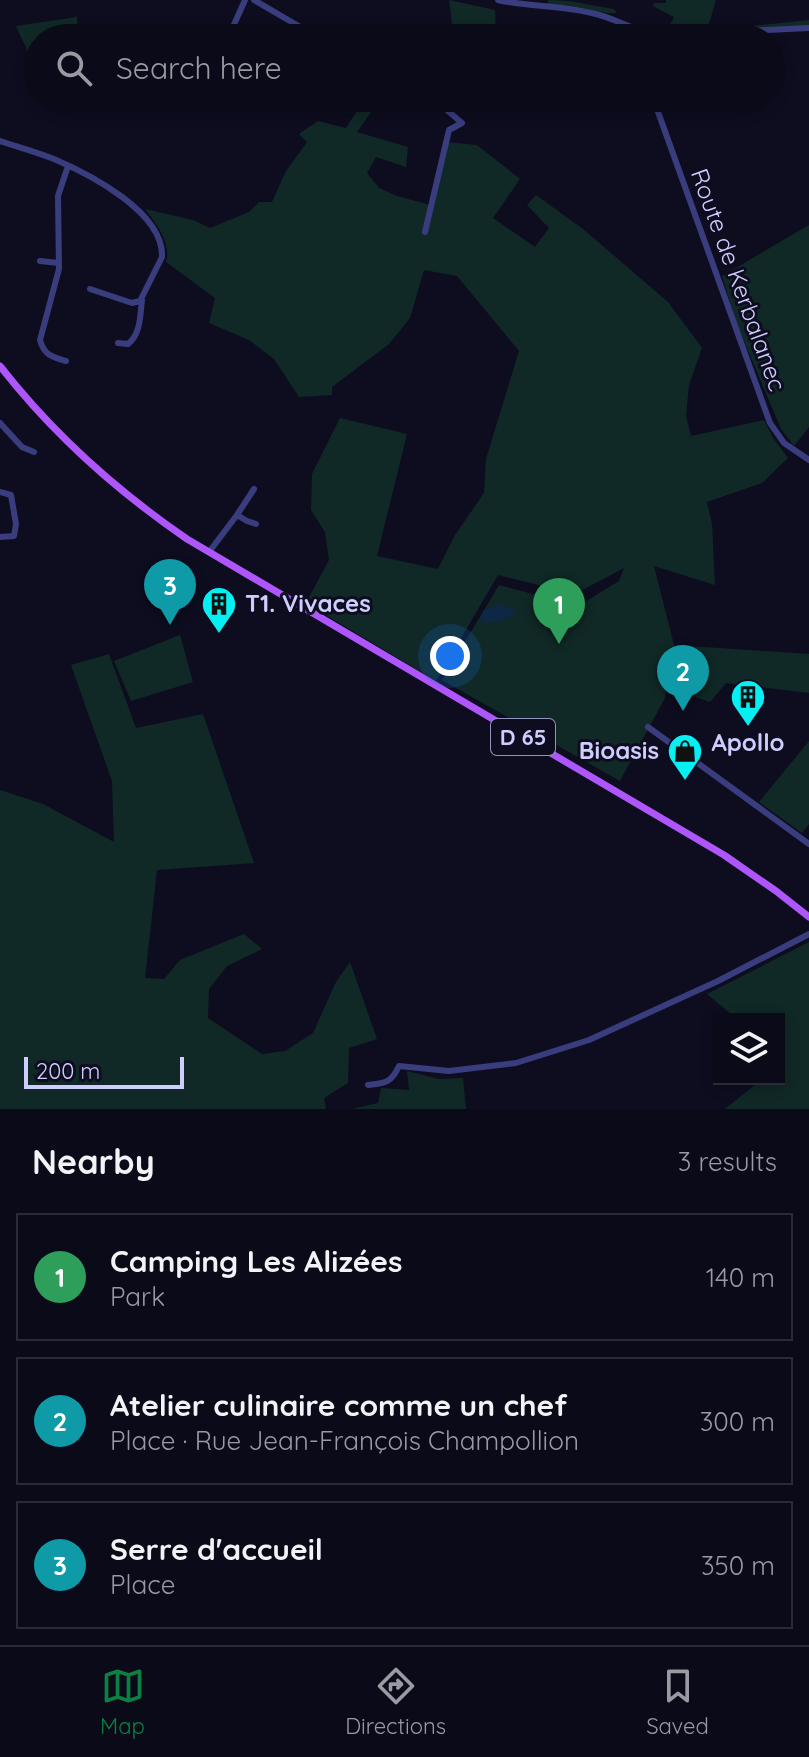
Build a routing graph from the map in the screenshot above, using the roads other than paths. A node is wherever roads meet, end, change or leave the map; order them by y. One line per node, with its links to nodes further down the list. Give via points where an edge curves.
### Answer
1 (245, 0): 5 (street)
2 (254, 0): 6 (street)
3 (498, 0): 4 (street)
4 (544, 4): 7 (street, via 606,16)
5 (234, 24)
6 (295, 24)
7 (621, 24)
8 (809, 28): 9 (street)
9 (785, 29)
10 (449, 112): 14 (street, via 462,123 449,130)
11 (658, 112): 24 (street, Route de Kerbalanec, via 770,423 784,443)
12 (0, 141): 13 (street)
13 (68, 166): 16 (street, via 58,196); 18 (street, via 126,199 156,233 162,257)
14 (425, 232)
15 (40, 261): 16 (street)
16 (59, 263): 20 (street, via 40,340 47,355)
17 (90, 289): 18 (street, via 132,303)
18 (142, 300): 19 (street, via 135,337 128,344)
19 (118, 343)
20 (66, 361)
21 (0, 366): 30 (main road, D 65, via 108,480)
22 (0, 423): 23 (street)
23 (34, 452)
24 (809, 460)
25 (254, 489): 27 (street)
26 (0, 492): 29 (street, via 11,495 16,524 14,536)
27 (237, 515): 28 (street); 30 (street)
28 (256, 524)
29 (0, 537)
30 (209, 552): 33 (main road, D 65, via 724,855)
31 (648, 727): 32 (street)
32 (809, 844)
33 (809, 917)
34 (809, 934): 35 (street, via 589,1040 516,1063 449,1071 399,1066 389,1081)
35 (368, 1085)

